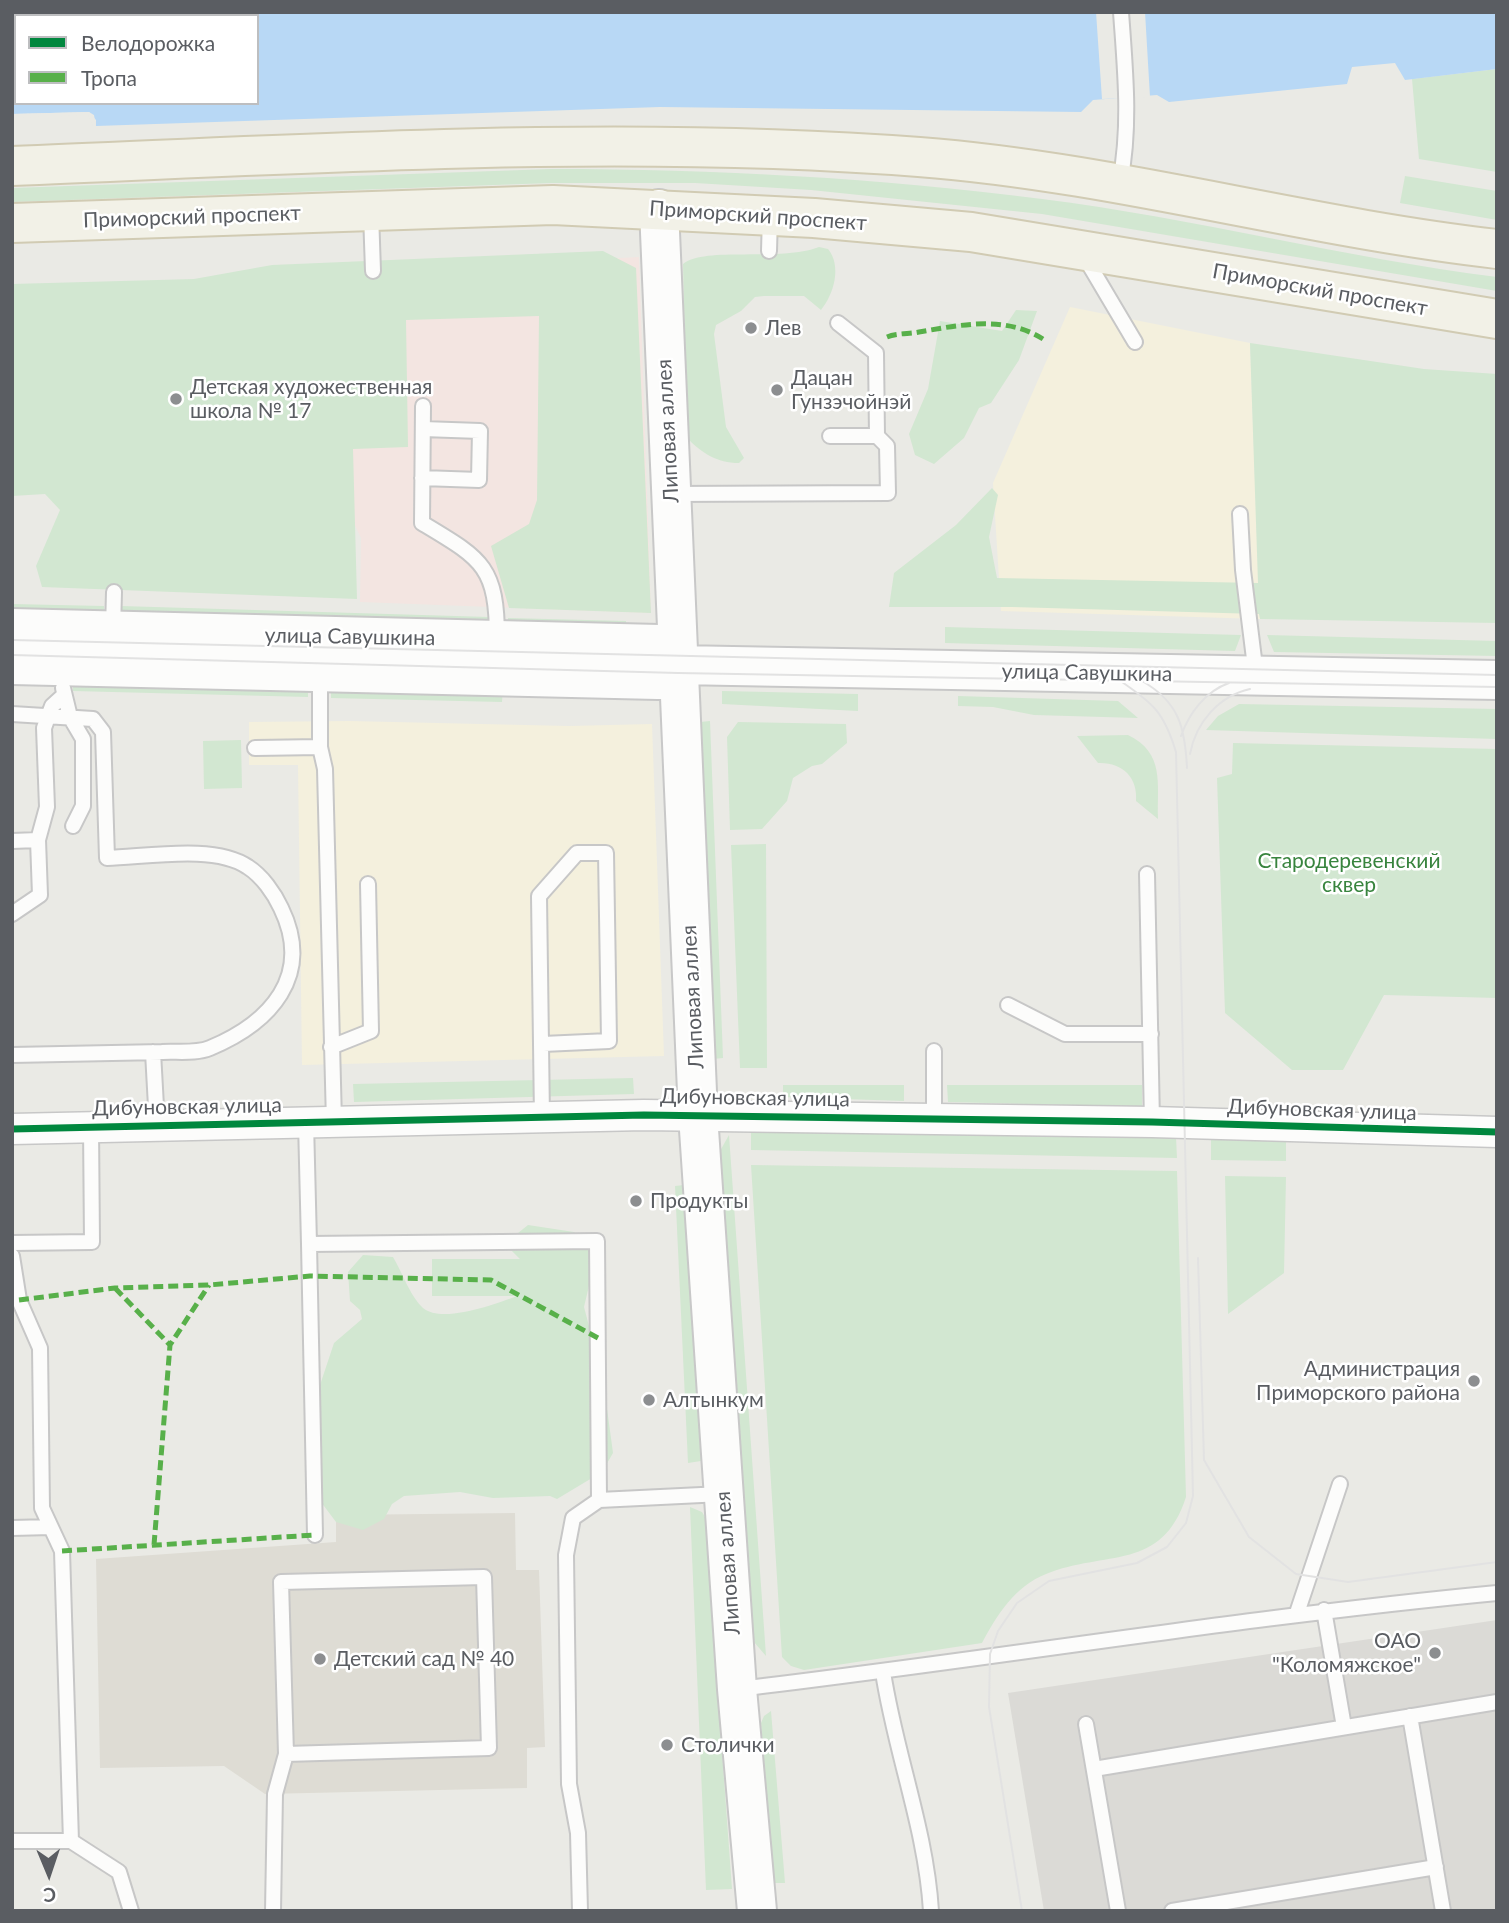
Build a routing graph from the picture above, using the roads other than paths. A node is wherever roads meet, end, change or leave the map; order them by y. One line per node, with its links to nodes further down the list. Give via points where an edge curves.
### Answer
1 (1121, 12): 3 (lane, via 1127,98)
2 (12, 166): 3 (main road, via 550,147 786,149 922,157)
3 (1120, 184): 8 (main road)
4 (659, 209): 5 (main road, Приморский проспект, via 552,205); 7 (main road, Приморский проспект, via 770,233 971,232); 18 (main road, Липовая аллея)
5 (371, 211): 6 (main road, Приморский проспект); 9 (lane)
6 (12, 223)
7 (1079, 249): 10 (main road, Приморский проспект); 12 (lane)
8 (1497, 250)
9 (373, 271)
10 (1497, 319)
11 (838, 323): 16 (lane, via 876,353)
12 (1135, 342)
13 (423, 407): 14 (lane)
14 (423, 429): 17 (lane); 17 (lane, via 480,431 479,480)
15 (830, 436): 16 (lane)
16 (877, 436): 18 (lane, via 887,446 888,493)
17 (422, 478): 23 (lane, via 422,523 472,553 491,580)
18 (671, 494): 25 (main road, Липовая аллея)
19 (1240, 514): 27 (lane)
20 (114, 592): 22 (lane)
21 (12, 628): 22 (main road, улица Савушкина)
22 (113, 631): 23 (main road, улица Савушкина)
23 (497, 640): 25 (main road, улица Савушкина, via 659,644)
24 (12, 665): 29 (main road, улица Савушкина)
25 (678, 666): 26 (main road, улица Савушкина, via 658,680); 27 (main road, улица Савушкина); 48 (main road, Липовая аллея)
26 (320, 673): 29 (main road, улица Савушкина); 33 (lane)
27 (1257, 676): 28 (main road, улица Савушкина)
28 (1497, 680)
29 (64, 681): 31 (lane); 32 (lane)
30 (12, 714): 31 (lane)
31 (48, 715): 32 (lane); 36 (lane, via 44,728 47,807)
32 (70, 717): 35 (lane, via 83,740 83,806); 46 (lane, via 93,719 103,732 107,858 217,854 248,867 274,893 287,921 293,949 289,979 274,1006 250,1028 206,1050)
33 (320, 747): 34 (lane); 44 (lane, via 325,769)
34 (255, 748)
35 (72, 825)
36 (38, 840): 37 (lane); 40 (lane, via 40,895)
37 (12, 841)
38 (1147, 874): 42 (lane)
39 (368, 884): 44 (lane, via 371,1031)
40 (12, 914)
41 (1008, 1005): 42 (lane, via 1065,1034)
42 (1151, 1034): 52 (lane)
43 (543, 1044): 43 (lane, via 610,1041 606,853 577,853 539,896); 49 (lane)
44 (331, 1047): 51 (lane)
45 (934, 1051): 50 (lane)
46 (153, 1052): 47 (lane); 53 (lane)
47 (12, 1055)
48 (698, 1115): 49 (street, Дибуновская улица); 50 (street, Дибуновская улица); 61 (main road, Липовая аллея)
49 (542, 1118): 51 (street, Дибуновская улица)
50 (934, 1119): 52 (street, Дибуновская улица)
51 (320, 1122): 53 (street, Дибуновская улица); 58 (lane)
52 (1152, 1122): 56 (street, Дибуновская улица)
53 (157, 1125): 54 (street, Дибуновская улица)
54 (90, 1127): 55 (street, Дибуновская улица); 57 (lane, via 92,1242)
55 (12, 1129)
56 (1497, 1132)
57 (12, 1243)
58 (309, 1244): 62 (lane, via 597,1241); 65 (lane)
59 (12, 1256): 63 (lane, via 19,1300 40,1348 42,1507)
60 (1340, 1484): 68 (lane)
61 (723, 1494): 62 (lane); 70 (main road, Липовая аллея)
62 (599, 1500): 83 (lane, via 573,1518 566,1555 569,1784 578,1833)
63 (51, 1527): 64 (lane); 77 (lane, via 62,1551)
64 (12, 1528)
65 (315, 1535)
66 (1497, 1593): 67 (lane)
67 (1324, 1610): 68 (lane); 74 (lane)
68 (1297, 1613): 69 (lane)
69 (883, 1672): 70 (lane); 80 (lane, via 915,1804)
70 (737, 1689): 84 (main road, Липовая аллея)
71 (1497, 1702): 72 (lane)
72 (1410, 1716): 74 (lane); 79 (lane)
73 (1086, 1724): 76 (lane)
74 (1343, 1727): 76 (lane)
75 (286, 1754): 75 (lane, via 489,1748 484,1577 281,1581); 82 (lane, via 275,1794)
76 (1094, 1769): 85 (lane)
77 (71, 1840): 78 (lane); 81 (lane, via 119,1872)
78 (12, 1841)
79 (1436, 1867): 86 (lane); 87 (lane)
80 (931, 1904)
81 (131, 1911)
82 (273, 1911)
83 (580, 1911)
84 (757, 1911)
85 (1118, 1911)
86 (1172, 1911)
87 (1443, 1911)

